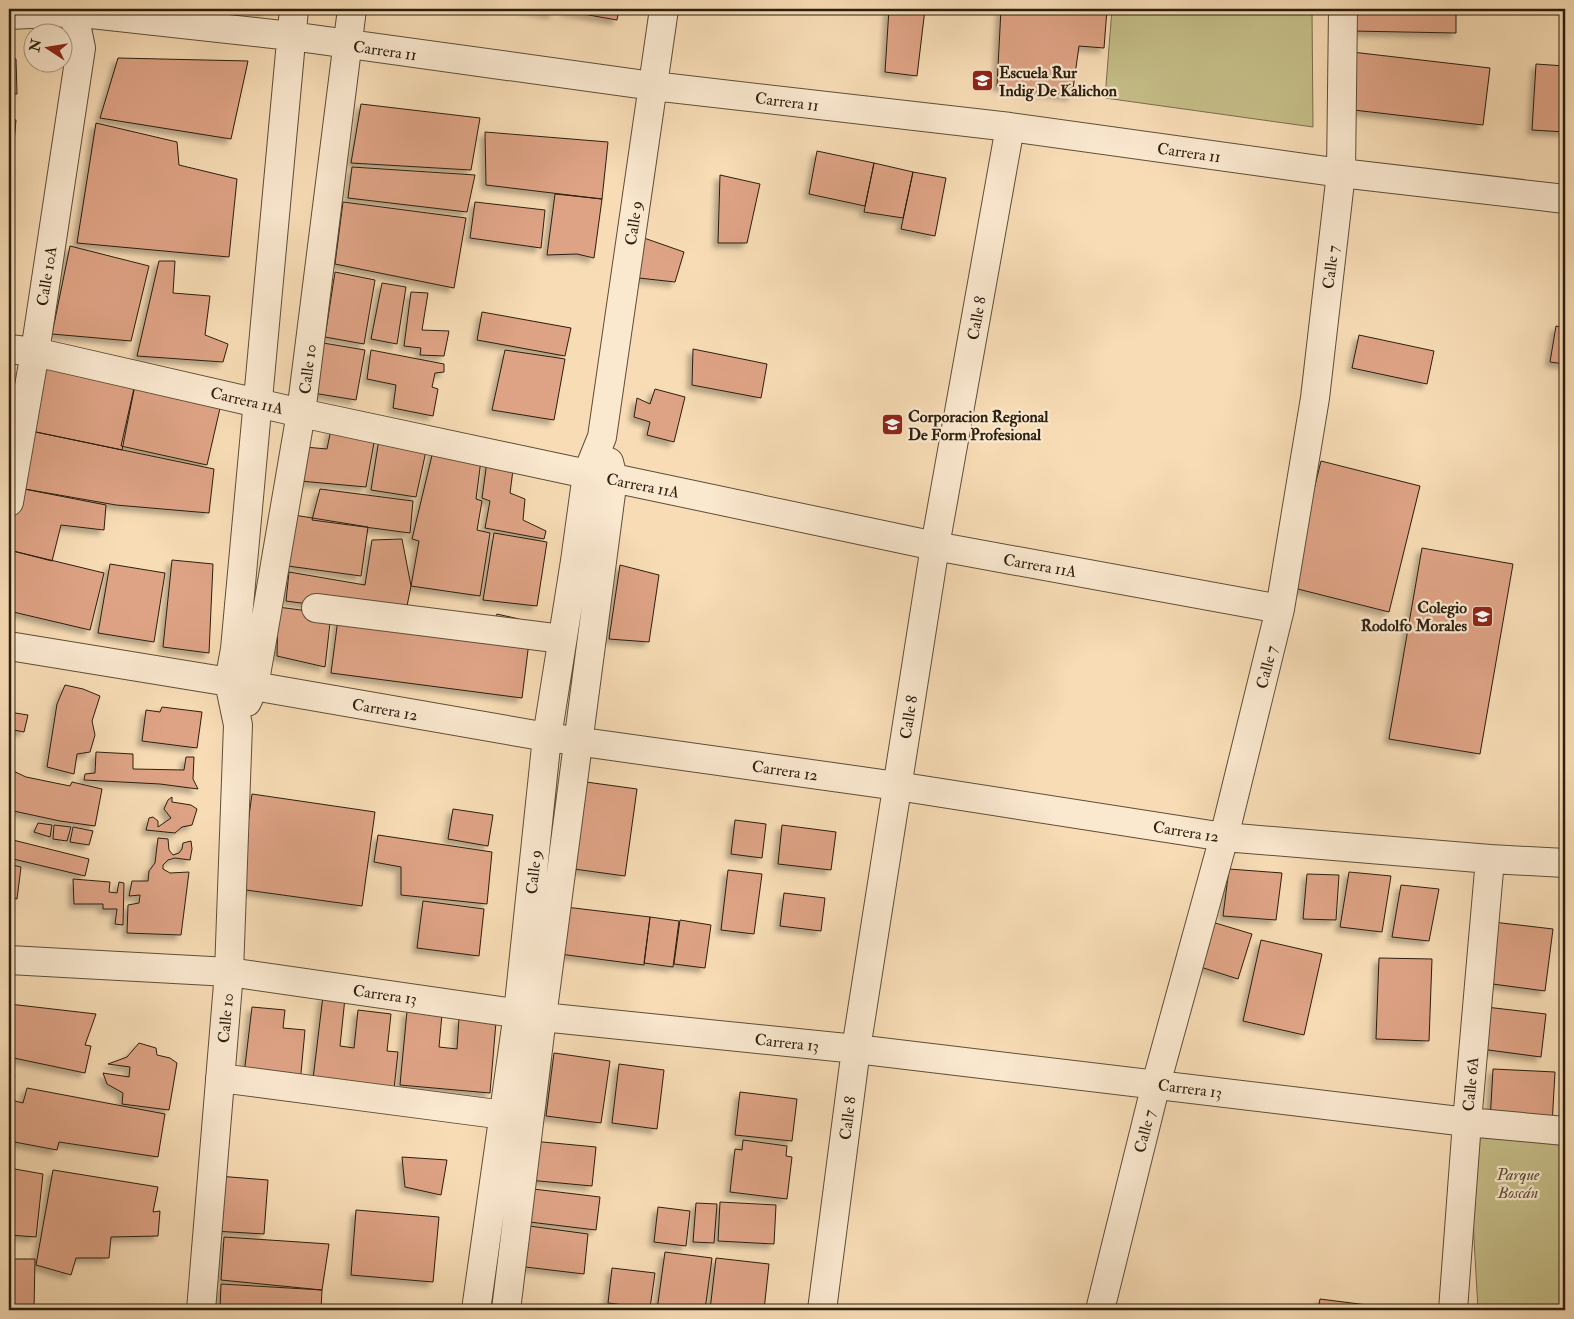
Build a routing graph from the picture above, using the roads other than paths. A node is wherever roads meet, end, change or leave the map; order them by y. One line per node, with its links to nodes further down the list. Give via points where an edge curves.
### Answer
1 (294, 9): 8 (street)
2 (352, 9): 9 (street, Calle 10)
3 (664, 9): 11 (street, Calle 9)
4 (1343, 9): 13 (street, Calle 7)
5 (73, 10): 6 (street, Carrera 11); 7 (street, Carrera 11); 10 (street, Calle 10A)
6 (103, 11): 8 (street, Carrera 11); 10 (street, Calle 10A)
7 (9, 15)
8 (292, 36): 9 (street, Carrera 11); 16 (street)
9 (348, 45): 11 (street, Carrera 11); 17 (street, Calle 10)
10 (80, 48): 15 (street, Calle 10A)
11 (653, 86): 12 (street, Carrera 11); 18 (street, Calle 9)
12 (1010, 127): 13 (street, Carrera 11); 22 (street, Calle 8)
13 (1341, 174): 14 (street, Carrera 11); 24 (street, Calle 7, via 1315,398)
14 (1565, 199)
15 (22, 350): 16 (street, Carrera 11A); 21 (street, Calle 10A)
16 (257, 402): 17 (street, Carrera 11A); 27 (street, via 234,649)
17 (301, 413): 19 (street, Carrera 11A); 27 (street, Calle 10)
18 (602, 437): 19 (street, Calle 9); 20 (street, Calle 9)
19 (587, 474): 20 (street, Carrera 11A); 25 (street, Calle 9)
20 (614, 478): 22 (street, Carrera 11A); 29 (street, Calle 9)
21 (9, 502)
22 (934, 546): 24 (street, Carrera 11A); 30 (street, Calle 8)
23 (316, 608): 25 (street)
24 (1280, 609): 31 (street, Calle 7)
25 (562, 639): 28 (street, Calle 9)
26 (9, 646): 27 (street, Carrera 12)
27 (242, 684): 28 (street, Carrera 12); 35 (street, Calle 10)
28 (547, 737): 29 (street, Carrera 12); 36 (street, Calle 9)
29 (580, 741): 30 (street, Carrera 12); 36 (street, Calle 9)
30 (897, 786): 31 (street, Carrera 12); 37 (street, Calle 8)
31 (1224, 837): 32 (street, Carrera 12); 39 (street, Calle 7)
32 (1490, 859): 33 (street, Carrera 12); 41 (street, Calle 6A)
33 (1565, 863)
34 (9, 960): 35 (street, Carrera 13)
35 (229, 972): 36 (street, Carrera 13); 38 (street, Calle 10)
36 (530, 1015): 37 (street, Carrera 13); 40 (street, Calle 9); 45 (street, Calle 9)
37 (856, 1049): 39 (street, Carrera 13); 46 (street, Calle 8)
38 (220, 1078): 40 (street); 43 (street, Calle 10)
39 (1156, 1084): 41 (street, Carrera 13); 47 (street, Calle 7)
40 (504, 1115): 44 (street, Calle 9)
41 (1467, 1122): 42 (street, Carrera 13); 48 (street, Calle 6A)
42 (1565, 1131)
43 (201, 1310)
44 (476, 1310)
45 (506, 1310)
46 (822, 1310)
47 (1100, 1310)
48 (1453, 1310)

